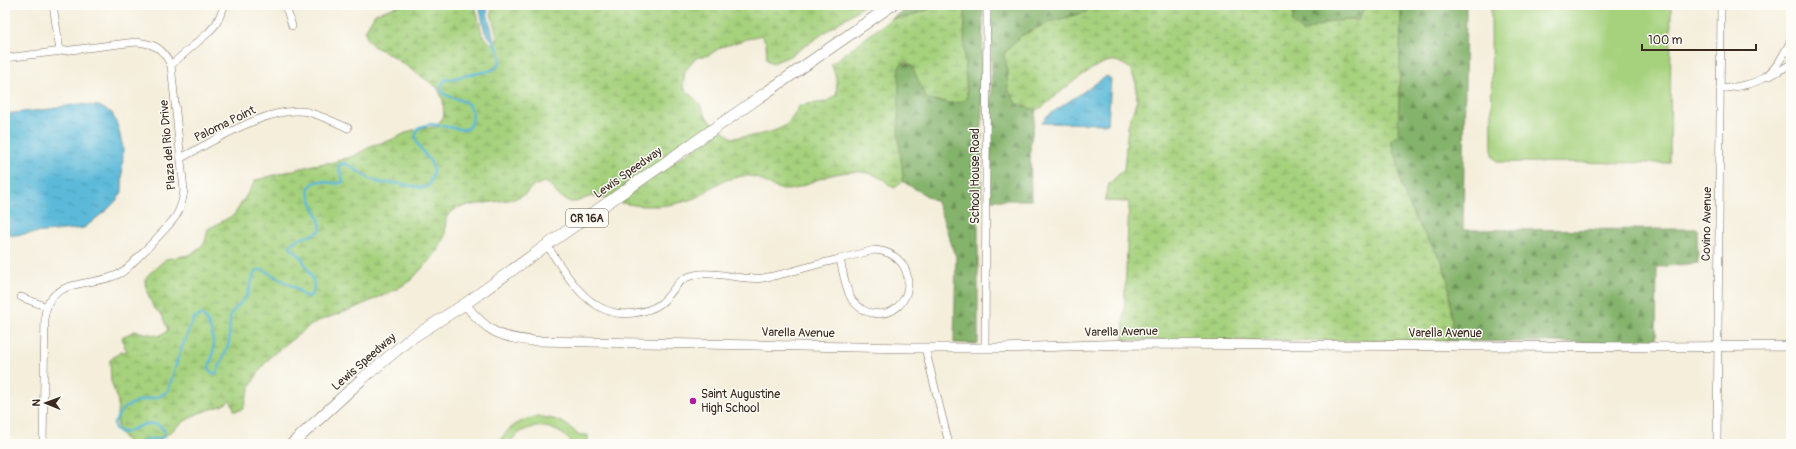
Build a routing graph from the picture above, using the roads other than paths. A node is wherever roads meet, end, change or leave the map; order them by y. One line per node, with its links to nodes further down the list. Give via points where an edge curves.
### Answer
1 (53, 5): 9 (street)
2 (225, 5): 12 (street, via 216,24 208,33)
3 (282, 5): 7 (street, via 287,10)
4 (892, 5): 17 (main road, Lewis Speedway / CR 16A)
5 (987, 5): 25 (street, School House Road)
6 (1721, 5): 14 (street, Covino Avenue)
7 (292, 26)
8 (1791, 40): 13 (street, via 1783,56)
9 (60, 51): 10 (street, Plaza del Rio Drive); 12 (street, Plaza del Rio Drive, via 136,42 152,44 165,53)
10 (5, 58)
11 (1791, 64): 13 (street)
12 (171, 65): 16 (street, Plaza del Rio Drive)
13 (1764, 79): 14 (street, via 1750,85)
14 (1720, 88): 23 (street, Covino Avenue)
15 (348, 128): 16 (street, Paloma Point, via 307,112 286,112 260,118)
16 (181, 158): 21 (street, Plaza del Rio Drive, via 184,190 182,204 175,217 122,273 105,281 78,284 61,291 50,300)
17 (546, 245): 18 (street, via 565,273 587,298 606,311 627,314 643,312 660,304 685,277 700,274 742,279 763,278); 20 (main road, Lewis Speedway / CR 16A)
18 (840, 259): 18 (street, via 874,250 882,250 896,257 906,269 909,285 900,305 887,313 878,314 864,310 849,293)
19 (21, 297): 21 (street)
20 (465, 304): 24 (street, Varella Avenue, via 488,329 521,340); 29 (main road, Lewis Speedway / CR 16A, via 410,339 386,358)
21 (47, 307): 28 (street)
22 (1791, 346): 23 (street, Varella Avenue)
23 (1718, 347): 25 (street, Varella Avenue, via 1131,344); 31 (street, Covino Avenue)
24 (925, 348): 25 (street, Varella Avenue); 30 (street)
25 (985, 348)
26 (5, 442): 27 (street)
27 (10, 444)
28 (43, 444)
29 (292, 444)
30 (948, 444)
31 (1717, 444)

